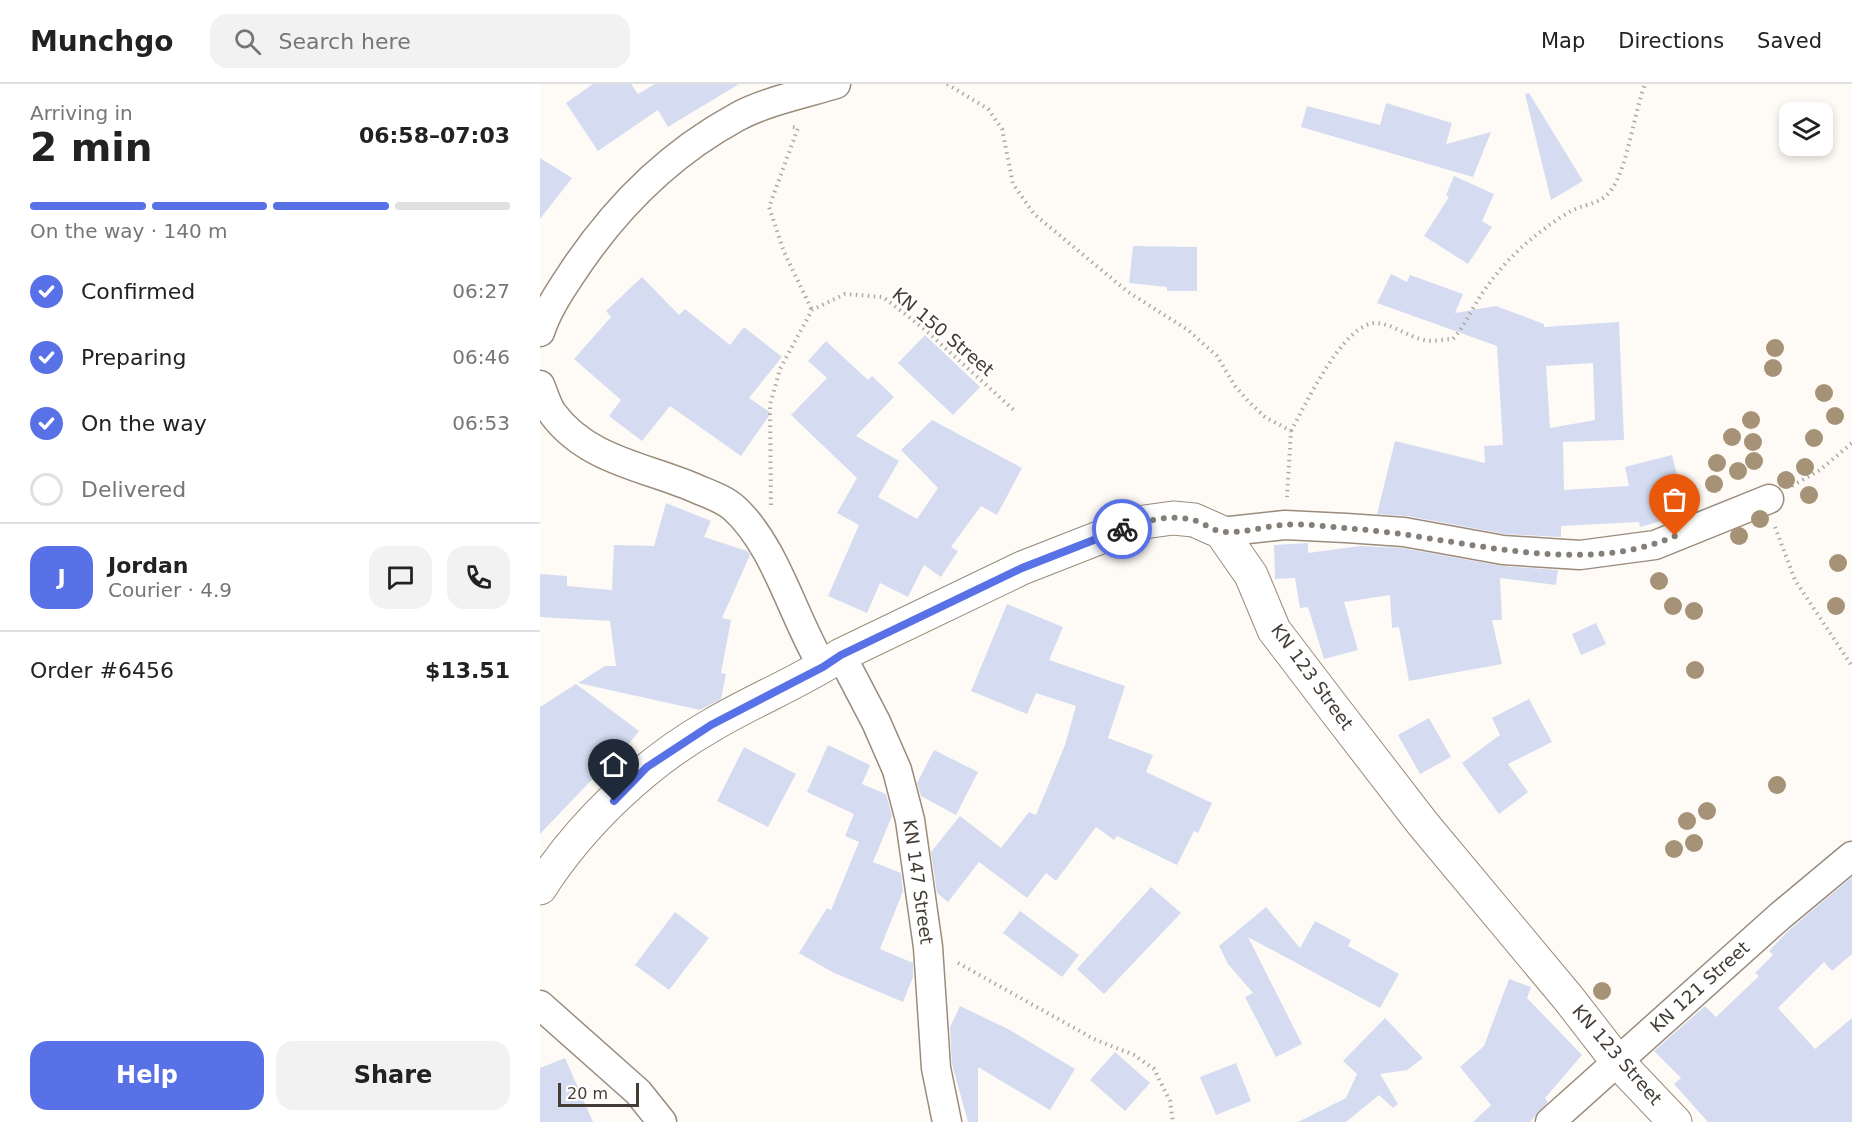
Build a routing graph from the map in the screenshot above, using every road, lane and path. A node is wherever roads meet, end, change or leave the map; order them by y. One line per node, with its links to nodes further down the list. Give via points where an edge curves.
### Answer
1 (836, 84): 6 (street, via 739,116 644,183 581,258 547,312)
2 (947, 84): 9 (path, via 988,109 1002,129 1013,184 1034,214 1128,291 1188,330 1217,356 1248,401 1265,417)
3 (1645, 84): 9 (path, via 1624,160 1613,188 1599,202 1574,210 1534,237 1502,269 1475,304 1463,329 1452,339 1425,340 1376,323 1363,326 1338,350)
4 (788, 126): 5 (path, via 798,128 770,207 784,252)
5 (812, 310): 8 (path, KN 150 Street, via 845,294 883,297); 14 (path, via 780,369 770,405 771,514)
6 (540, 332)
7 (540, 385): 14 (street, KN 147 Street, via 553,413 575,435 604,456 717,497 733,507)
8 (1015, 411)
9 (1292, 431): 12 (path)
10 (1852, 442): 11 (path, via 1820,470)
11 (1769, 500): 12 (street, via 1655,545 1580,555 1503,550 1404,532); 16 (path, via 1776,532 1795,580)
12 (1285, 525): 13 (street)
13 (1221, 532): 15 (main road, via 1194,520 1173,518 1137,523 1022,568); 21 (main road, KN 123 Street, via 1251,575 1274,630 1423,824)
14 (763, 547): 15 (street, KN 147 Street, via 806,640)
15 (832, 661): 18 (main road, via 711,725 647,767 582,834); 19 (street, KN 147 Street, via 876,722 897,770 910,820)
16 (1852, 666)
17 (1852, 856): 21 (street, KN 121 Street)
18 (540, 888)
19 (928, 947): 23 (street, KN 147 Street, via 936,1068); 24 (path, via 1154,1069 1170,1101)
20 (540, 1005): 22 (street, via 638,1092)
21 (1617, 1061): 25 (street, KN 121 Street); 26 (main road, KN 123 Street)
22 (662, 1122)
23 (947, 1122)
24 (1173, 1122)
25 (1550, 1122)
26 (1675, 1122)

